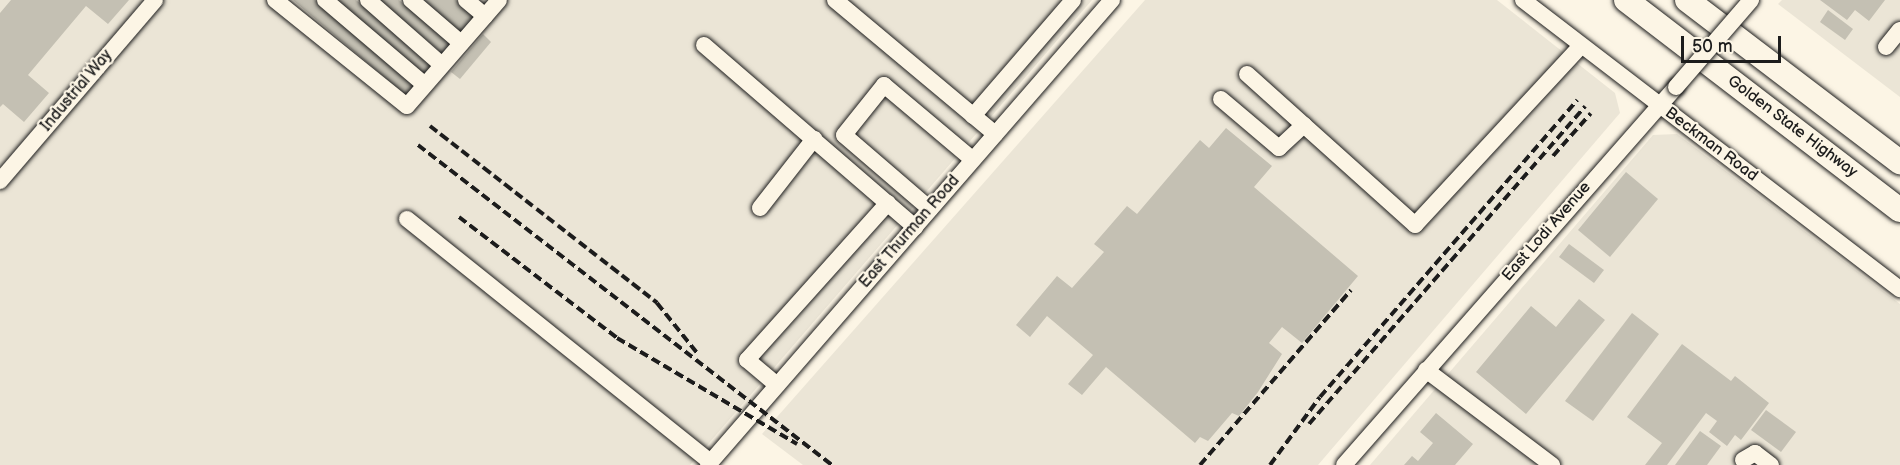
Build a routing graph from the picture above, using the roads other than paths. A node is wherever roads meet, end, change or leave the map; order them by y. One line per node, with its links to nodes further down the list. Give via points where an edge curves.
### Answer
1 (154, 0): 32 (street, Industrial Way)
2 (275, 0): 23 (street, via 406,106)
3 (325, 0): 23 (street)
4 (368, 0): 21 (street)
5 (411, 0): 17 (street)
6 (466, 0): 15 (street)
7 (499, 0): 15 (street)
8 (835, 0): 26 (street)
9 (1073, 0): 26 (street)
10 (1112, 0): 28 (street, East Thurman Road)
11 (1522, 0): 19 (street, Beckman Road)
12 (1626, 0): 36 (highway, Golden State Highway)
13 (1687, 0): 31 (highway)
14 (1751, 0): 25 (street, East Lodi Avenue, bridge)
15 (485, 16): 17 (street)
16 (1900, 30): 20 (street)
17 (461, 43): 21 (street)
18 (704, 45): 29 (street)
19 (1580, 47): 25 (street, Beckman Road); 27 (street, via 1415,225)
20 (1886, 47)
21 (442, 65): 23 (street)
22 (1247, 74): 27 (street)
23 (425, 85)
24 (1221, 99): 27 (street, via 1279,148)
25 (1658, 106): 39 (street, Beckman Road); 40 (street, East Lodi Avenue)
26 (973, 116): 28 (street)
27 (1304, 125)
28 (995, 134): 30 (street, East Thurman Road)
29 (814, 139): 33 (street); 34 (street)
30 (973, 160): 35 (street, East Thurman Road); 35 (street, via 884,85 844,135)
31 (1900, 162)
32 (0, 182)
33 (888, 203): 38 (street); 41 (street, via 747,360)
34 (760, 208)
35 (930, 209): 38 (street, East Thurman Road)
36 (1900, 210)
37 (407, 219): 43 (street)
38 (915, 227): 41 (street, East Thurman Road)
39 (1900, 289)
40 (1426, 370): 44 (street, East Lodi Avenue); 45 (street)
41 (777, 385): 43 (street, East Thurman Road)
42 (1743, 460): 46 (street, via 1755,453)
43 (709, 464)
44 (1344, 465)
45 (1552, 465)
46 (1771, 465)

